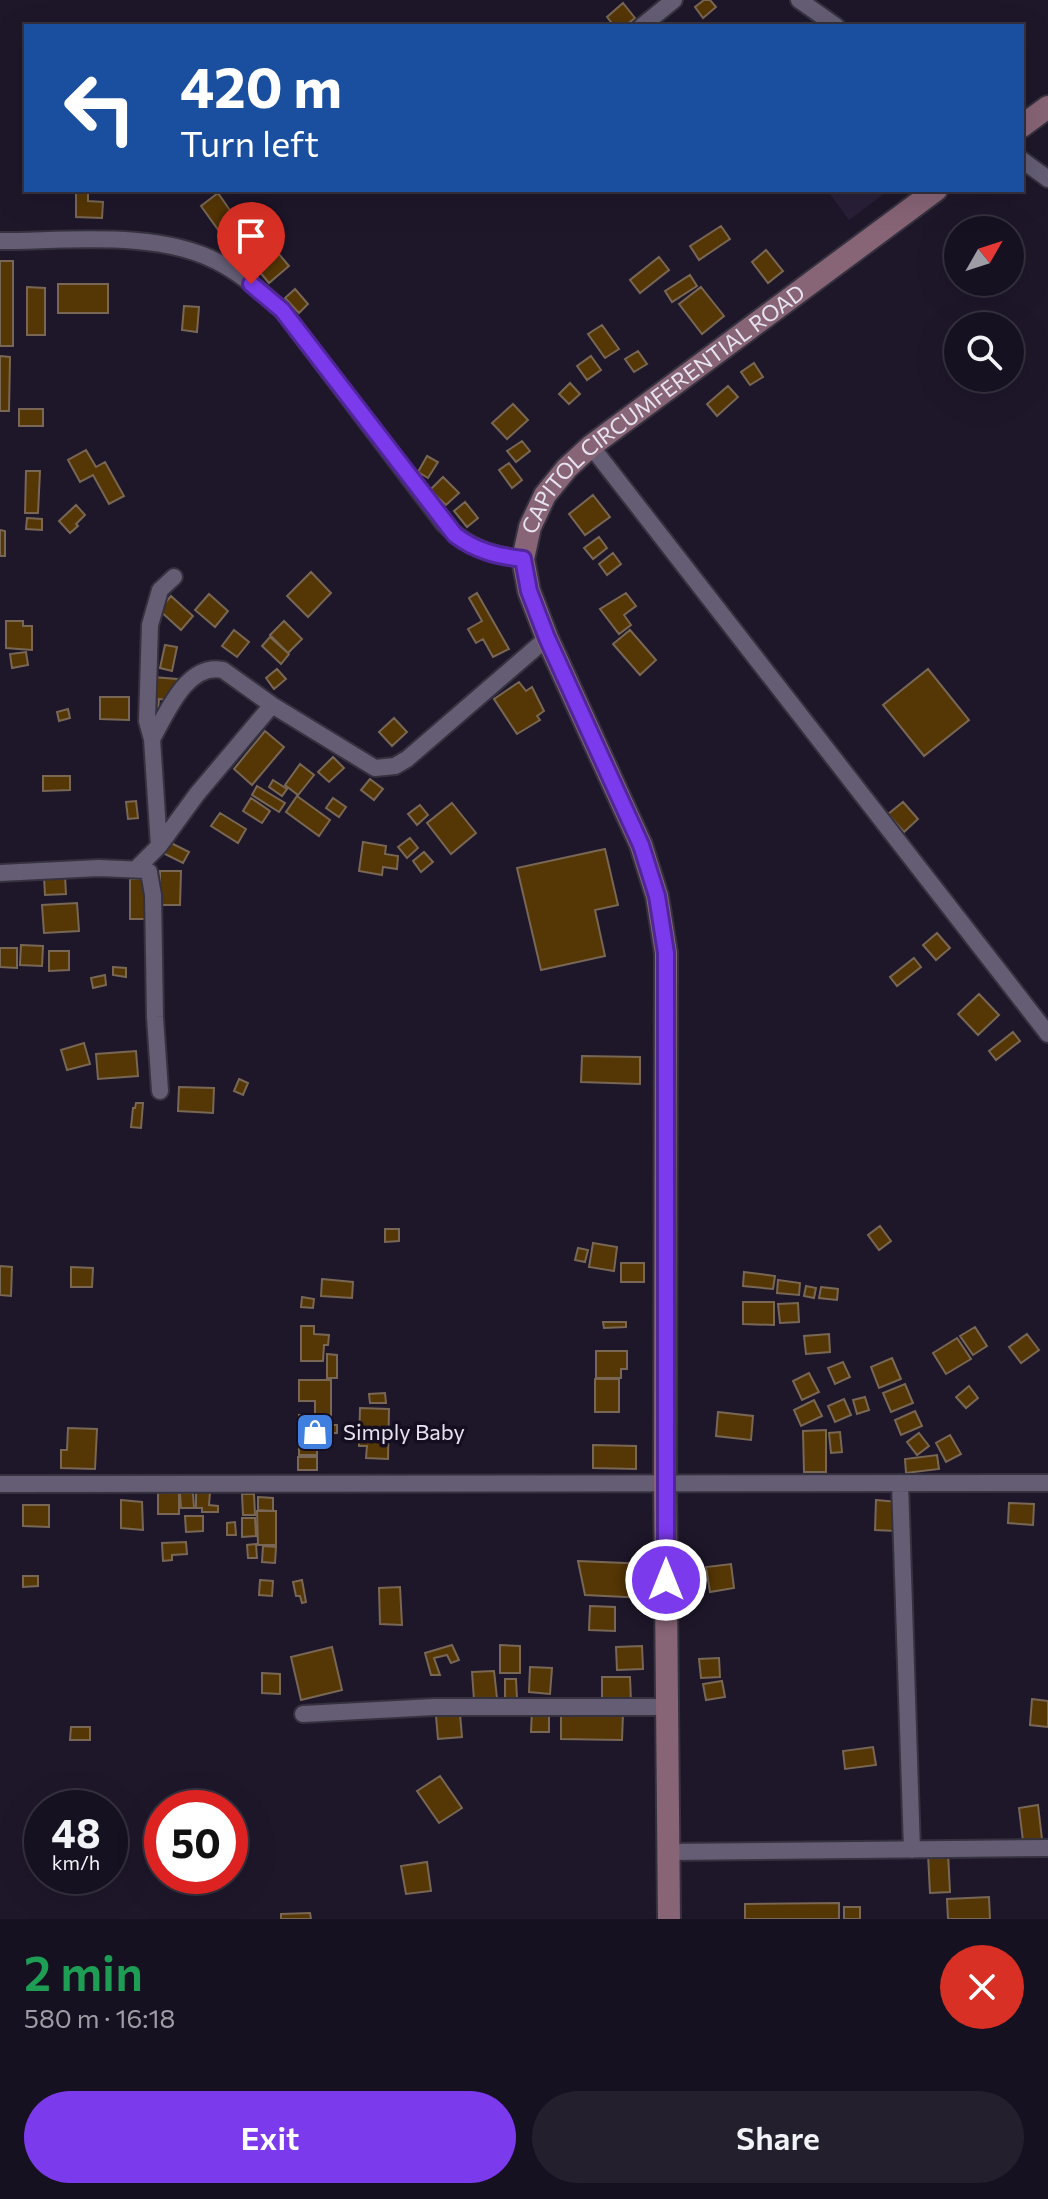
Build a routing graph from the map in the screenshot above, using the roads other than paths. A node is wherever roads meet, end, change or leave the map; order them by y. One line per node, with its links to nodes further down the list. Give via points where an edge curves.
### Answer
1 (674, 0): 3 (street)
2 (799, 0): 4 (street)
3 (644, 24)
4 (833, 24)
5 (1048, 107): 6 (main road)
6 (1024, 125)
7 (1024, 161): 8 (street)
8 (1048, 179)
9 (933, 192): 11 (main road, CAPITOL CIRCUMFERENTIAL ROAD)
10 (0, 241): 12 (street, via 124,241 177,247 218,261 282,310 455,535 469,546)
11 (591, 446): 12 (main road, CAPITOL CIRCUMFERENTIAL ROAD, via 545,495); 20 (street)
12 (523, 559): 14 (main road, CAPITOL CIRCUMFERENTIAL ROAD)
13 (174, 577): 16 (street, via 160,590 150,625 147,721)
14 (547, 638): 15 (street, via 407,759 384,769); 25 (main road, CAPITOL CIRCUMFERENTIAL ROAD, via 641,845 657,896 666,953)
15 (272, 705): 16 (street, via 223,670 201,670); 17 (street)
16 (152, 739): 17 (street)
17 (159, 846): 18 (street)
18 (136, 869): 19 (street); 21 (street, via 147,870 152,881)
19 (0, 873)
20 (1048, 1034)
21 (160, 1091)
22 (900, 1483): 23 (street); 25 (street); 29 (street)
23 (1048, 1483)
24 (0, 1484): 25 (street)
25 (665, 1484): 26 (main road, CAPITOL CIRCUMFERENTIAL ROAD)
26 (668, 1707): 27 (street, via 434,1707); 30 (main road, CAPITOL CIRCUMFERENTIAL ROAD)
27 (303, 1714)
28 (1048, 1848): 29 (street)
29 (912, 1850): 30 (street)
30 (668, 1852): 31 (main road, CAPITOL CIRCUMFERENTIAL ROAD)
31 (669, 1919)

